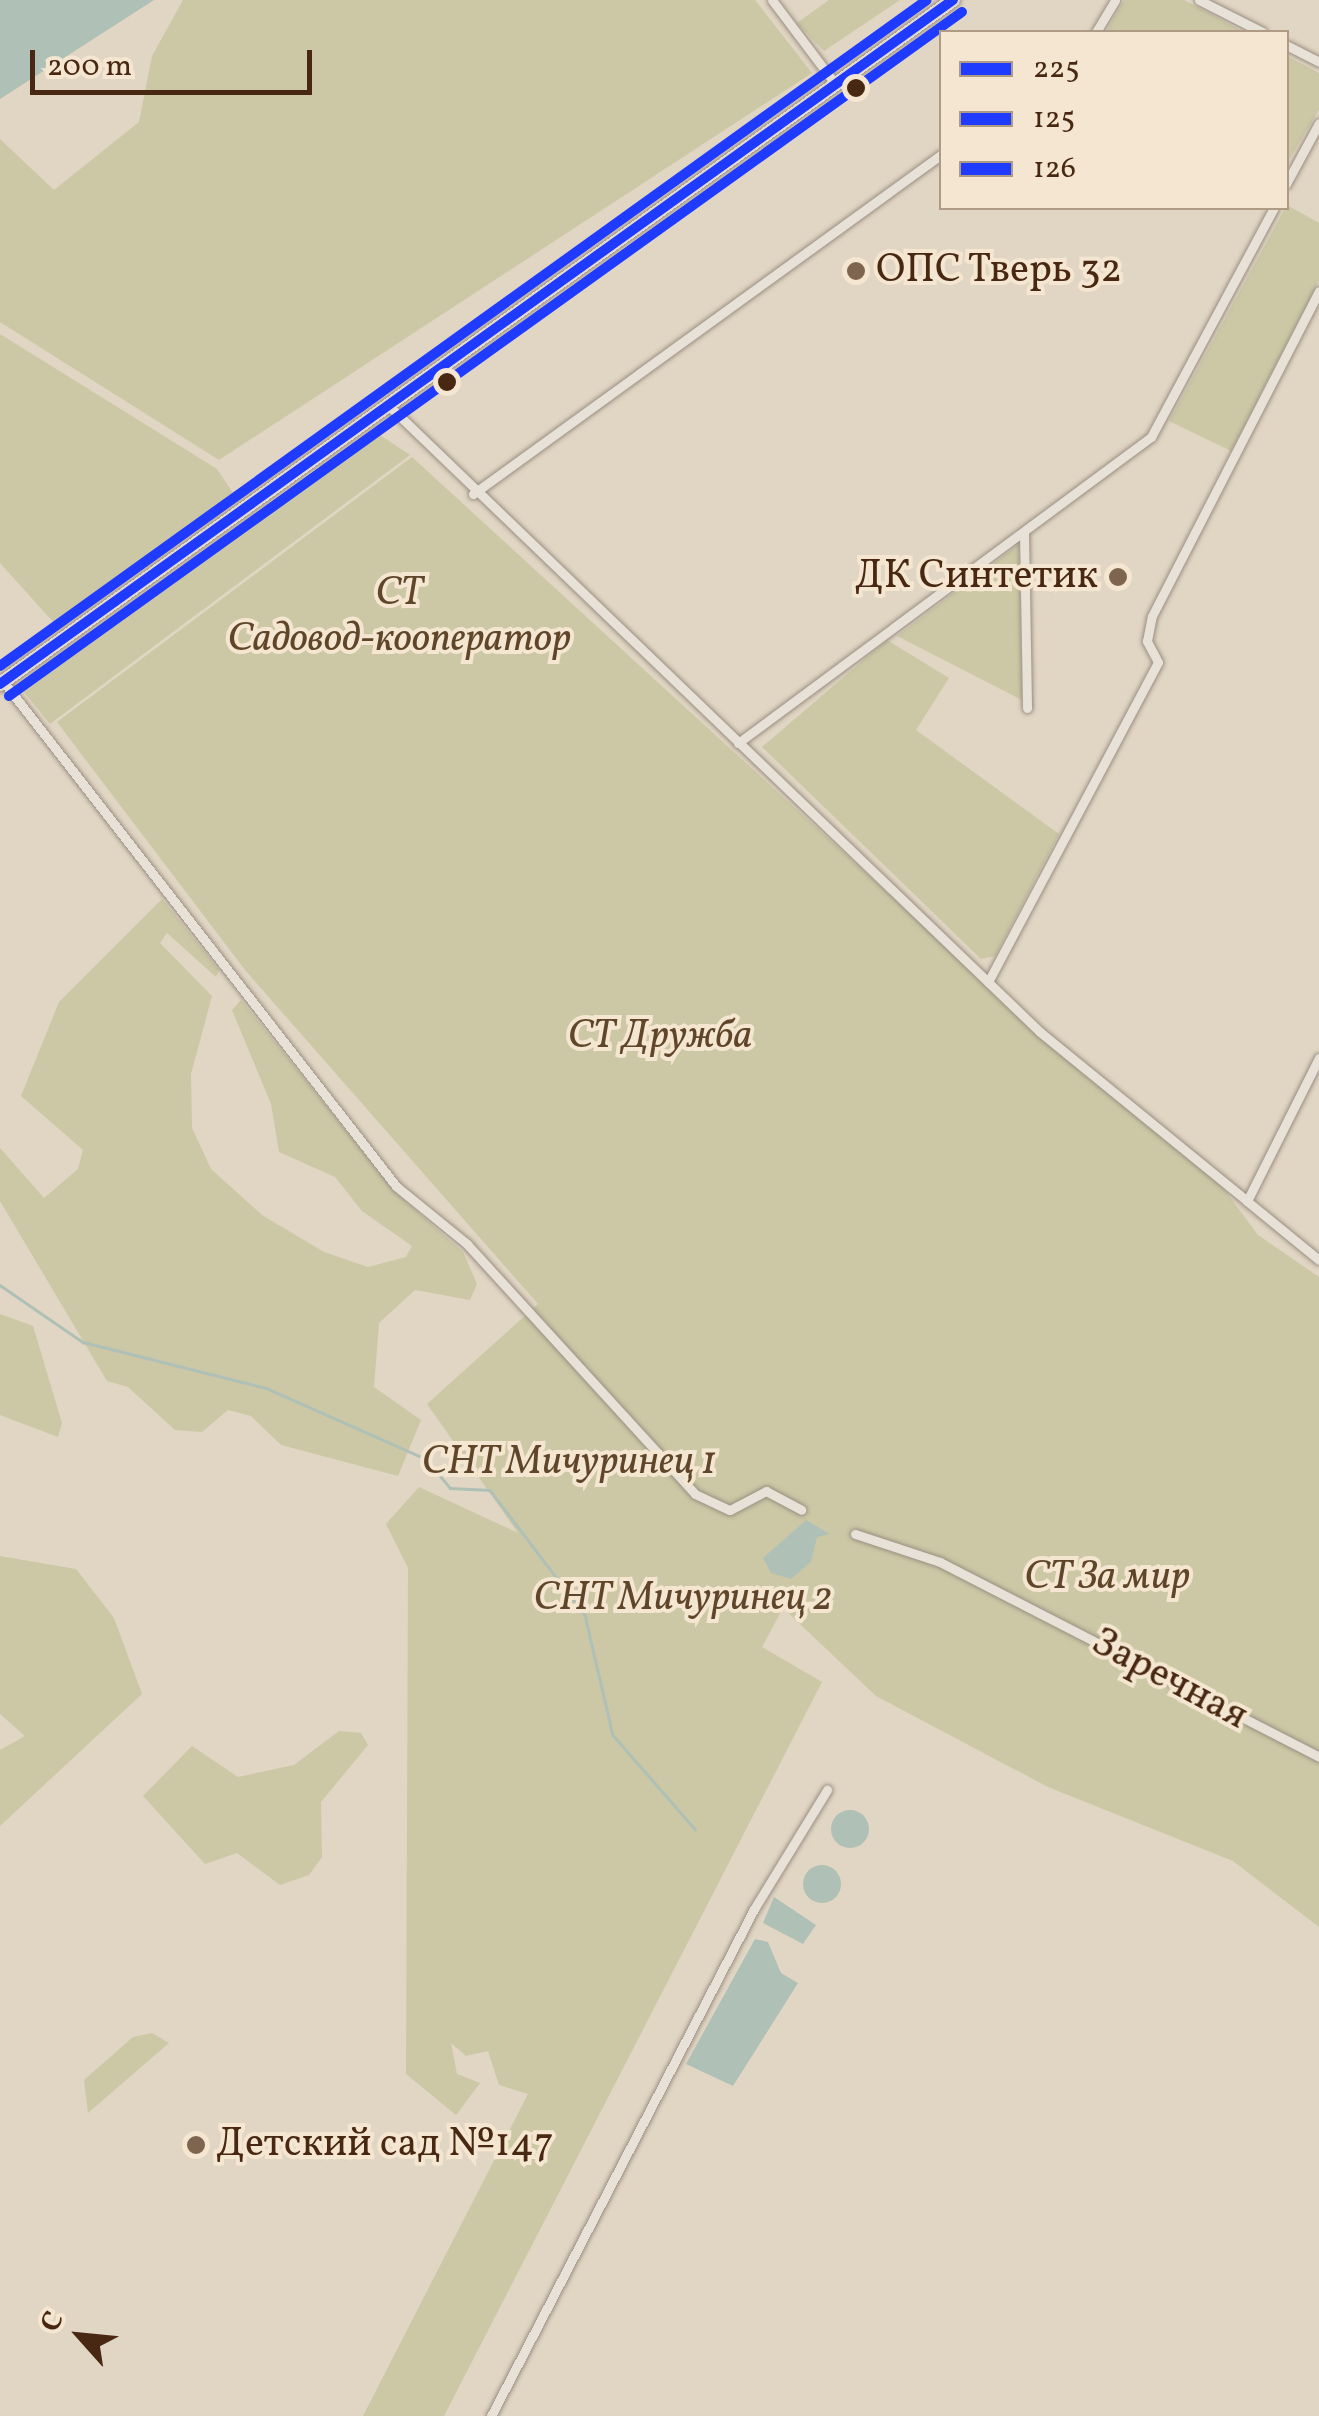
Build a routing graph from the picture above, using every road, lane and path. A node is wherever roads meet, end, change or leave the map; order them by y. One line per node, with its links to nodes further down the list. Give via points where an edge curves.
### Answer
1 (772, 0): 9 (street)
2 (1114, 0): 5 (street)
3 (1199, 0): 6 (street)
4 (950, 1): 9 (main road)
5 (1097, 30)
6 (1258, 30)
7 (1289, 47): 8 (street)
8 (1319, 62)
9 (836, 85): 15 (main road)
10 (1319, 123): 12 (street)
11 (939, 156): 16 (street)
12 (1289, 178)
13 (1273, 210): 17 (street, via 1152,437)
14 (1319, 292): 21 (street, via 1152,616 1148,642 1158,662)
15 (387, 404): 16 (street); 18 (main road)
16 (473, 494): 20 (street)
17 (1024, 533): 19 (street); 20 (street)
18 (1, 681): 25 (street, via 396,1186 444,1219 678,1476 719,1511 766,1491)
19 (1026, 708)
20 (738, 743): 21 (street)
21 (988, 982): 23 (street)
22 (1319, 1058): 23 (street)
23 (1247, 1201): 24 (street)
24 (1319, 1260)
25 (802, 1510)
26 (854, 1534): 27 (street, Заречная, via 940,1562)
27 (1319, 1757)
28 (827, 1790): 29 (street, via 754,1908)
29 (491, 2416)

